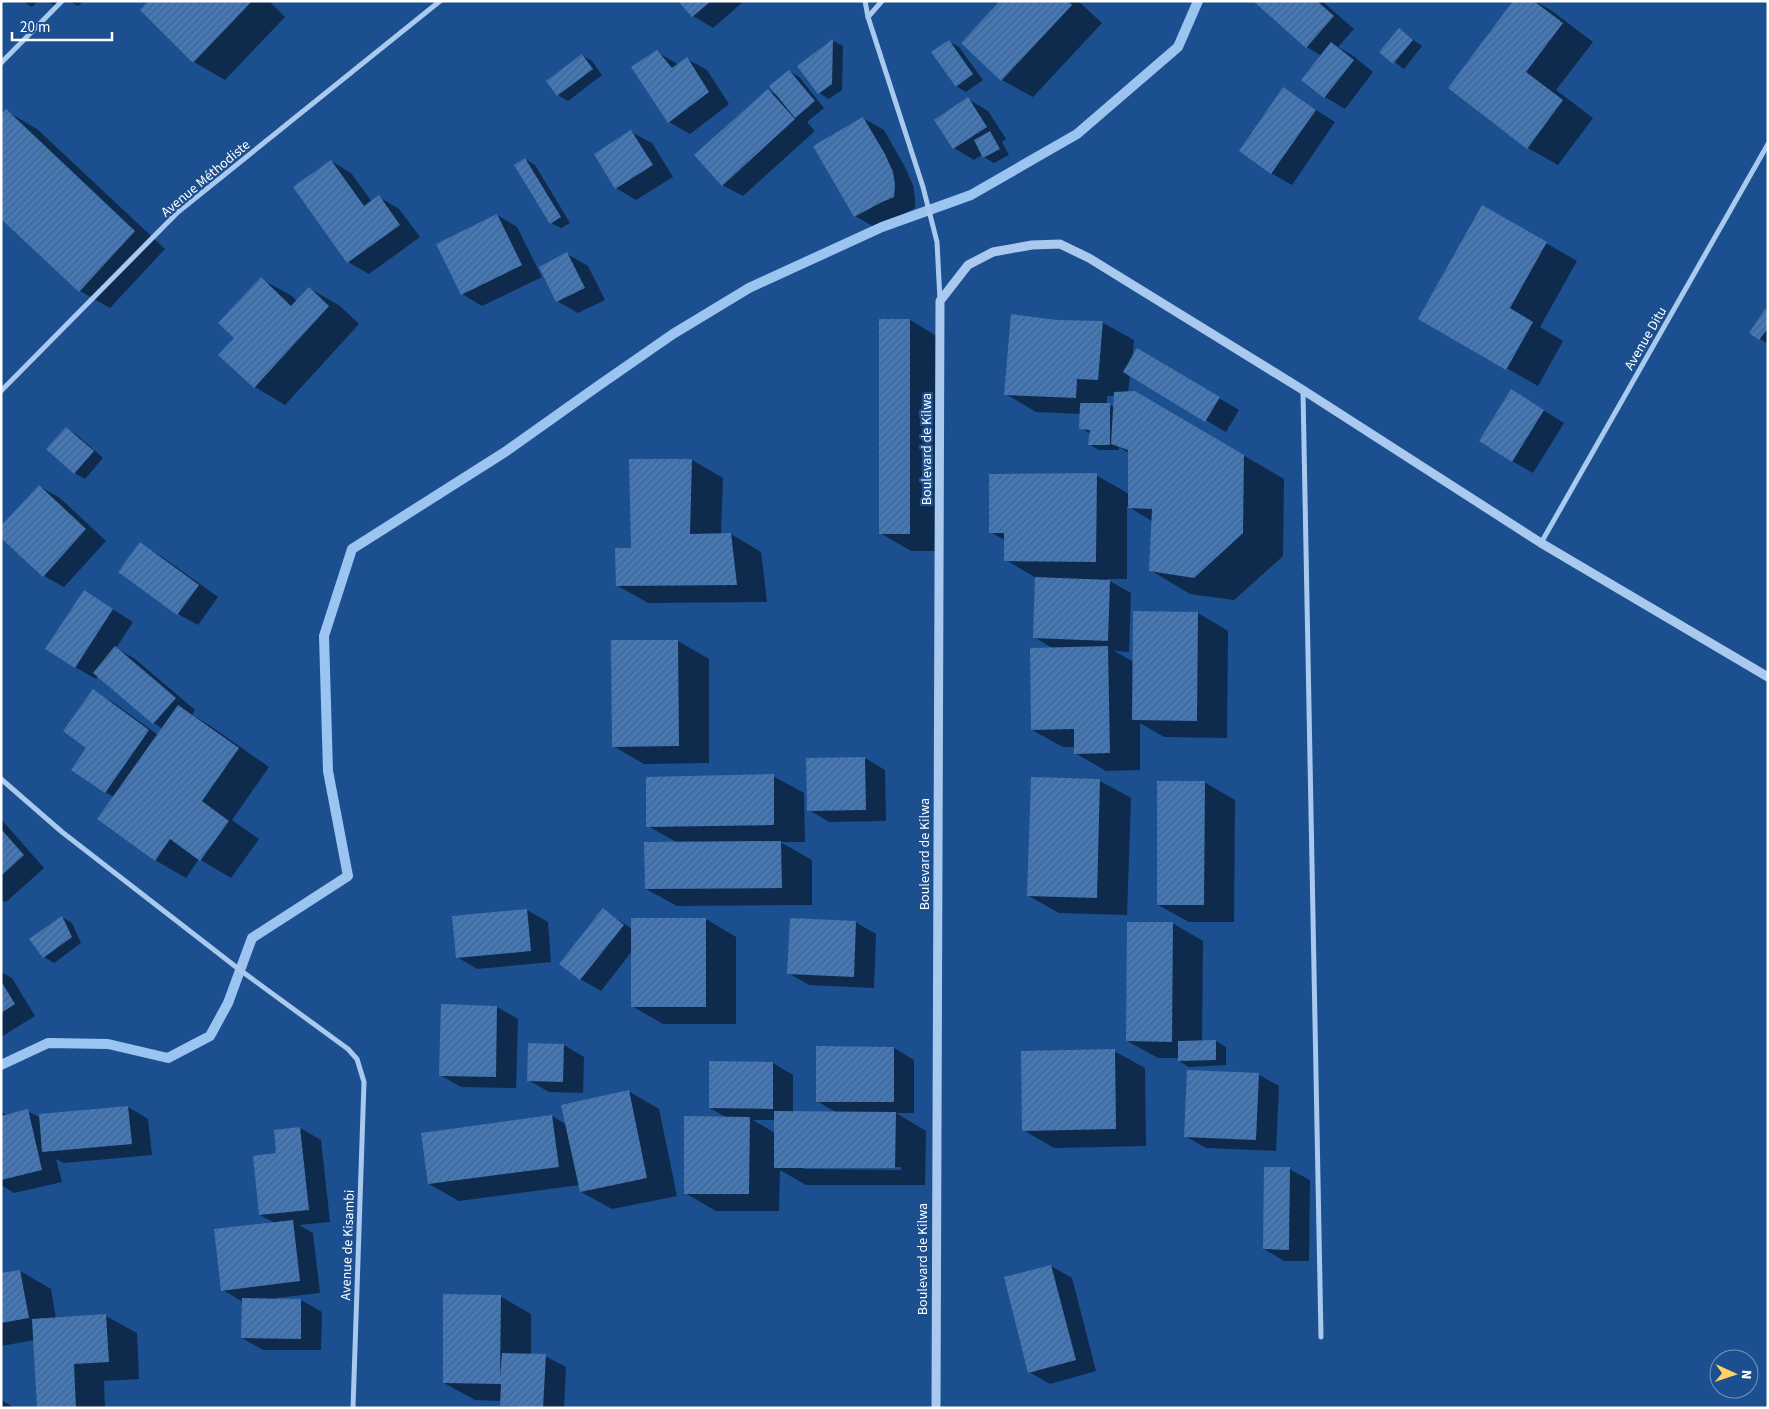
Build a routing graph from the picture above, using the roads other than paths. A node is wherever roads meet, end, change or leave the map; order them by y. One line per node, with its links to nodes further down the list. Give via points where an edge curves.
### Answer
1 (62, 1): 6 (street)
2 (440, 1): 10 (street, Avenue Méthodiste, via 178,212)
3 (865, 1): 5 (street)
4 (882, 1): 5 (street)
5 (868, 17): 8 (street, via 923,187 937,242)
6 (1, 63)
7 (1768, 144): 11 (street, Avenue Ditu)
8 (940, 301): 9 (street, via 968,265 993,252 1060,244 1089,258); 16 (street, Boulevard de Kilwa)
9 (1303, 390): 11 (street); 14 (street)
10 (1, 391)
11 (1541, 543): 12 (street)
12 (1768, 677)
13 (1, 779): 15 (street, Avenue de Kisambi, via 62,832 357,1059 364,1082)
14 (1320, 1337)
15 (353, 1408)
16 (936, 1408)

